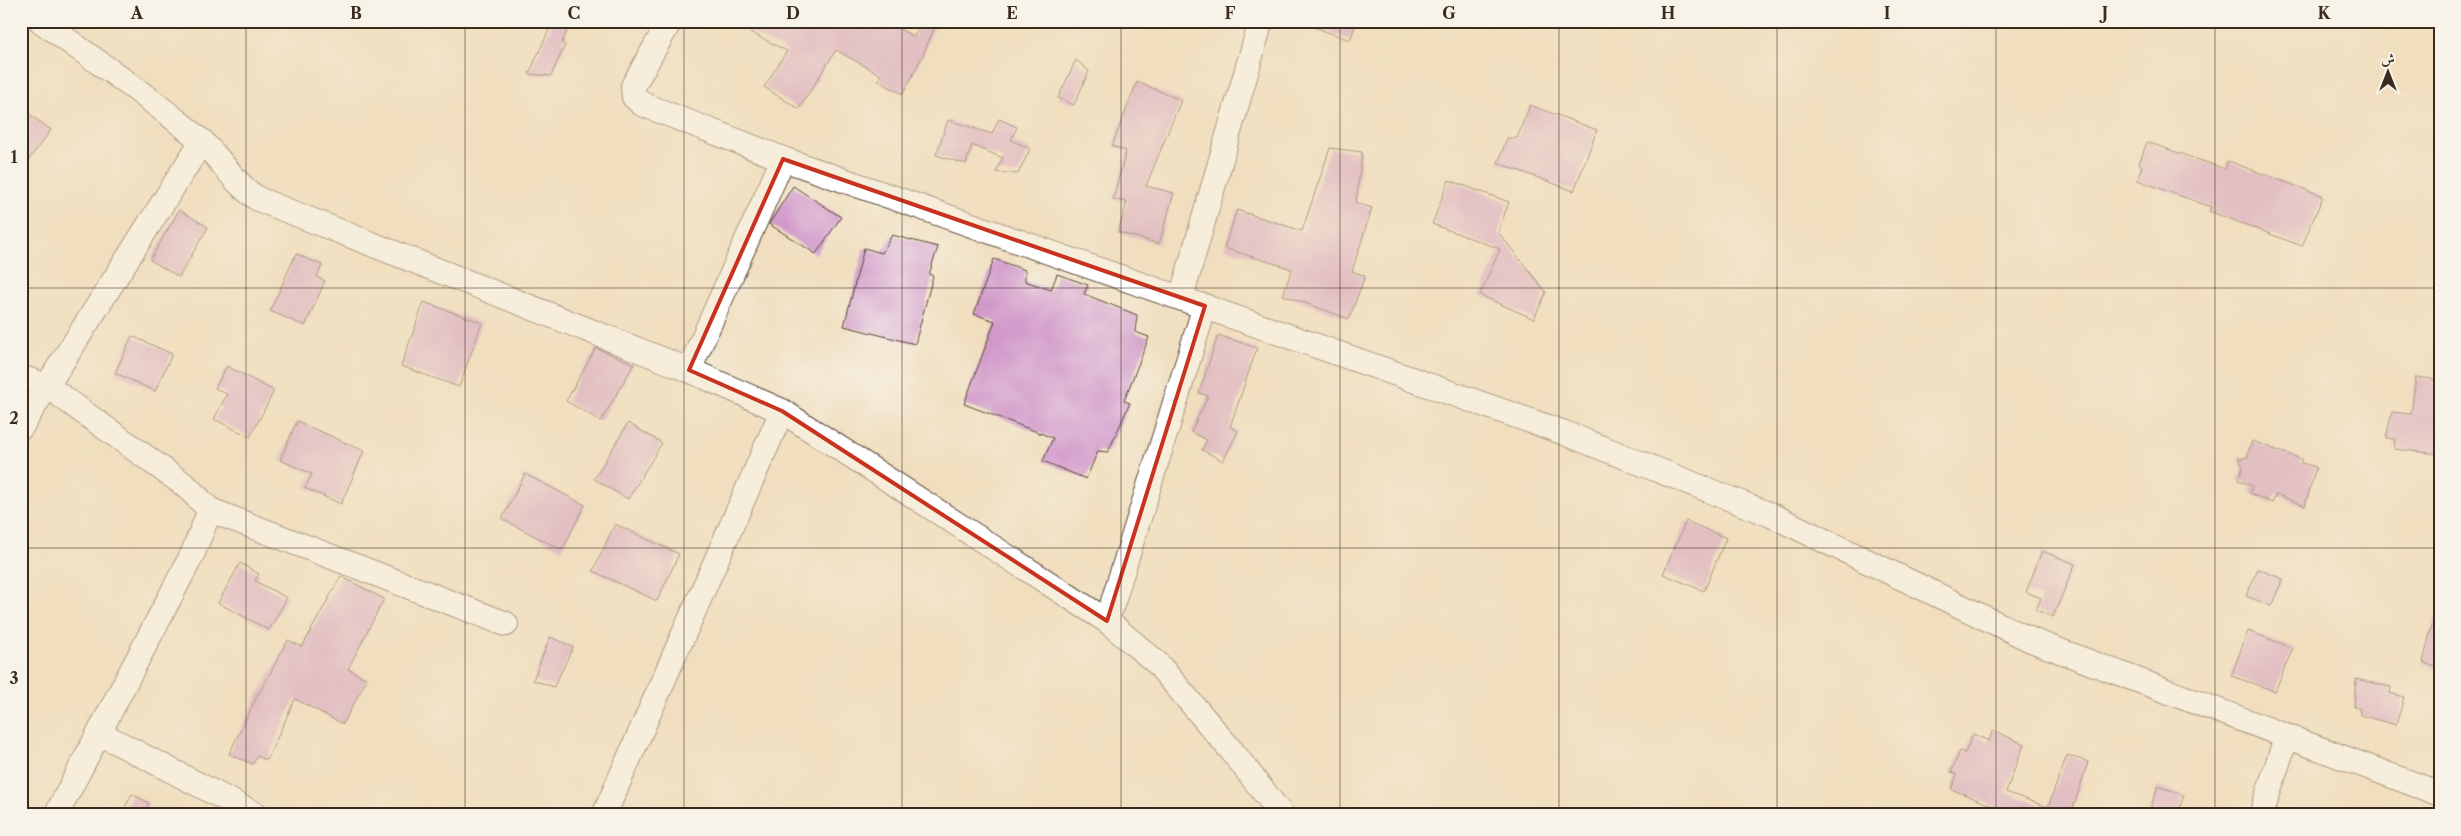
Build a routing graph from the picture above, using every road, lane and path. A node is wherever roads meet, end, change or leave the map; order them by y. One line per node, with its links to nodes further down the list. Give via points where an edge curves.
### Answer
1 (41, 21): 4 (street)
2 (670, 21): 5 (street, via 634,86 634,97 642,104)
3 (1261, 21): 6 (street)
4 (202, 142): 8 (street, via 244,190 258,199); 10 (street)
5 (783, 159): 6 (street); 8 (street)
6 (1181, 298): 7 (street)
7 (1205, 306): 14 (street); 17 (street, via 1562,432 1762,511 2031,640)
8 (689, 370): 11 (street)
9 (21, 377): 10 (street)
10 (48, 386): 12 (street); 13 (street, via 186,486)
11 (782, 410): 14 (street); 21 (street)
12 (21, 427)
13 (210, 510): 15 (street); 16 (street, via 192,555)
14 (1107, 620): 22 (street, via 1157,663)
15 (506, 624)
16 (100, 733): 19 (street); 20 (street)
17 (2286, 738): 18 (street); 23 (street)
18 (2440, 794)
19 (56, 815)
20 (257, 815)
21 (604, 815)
22 (1282, 815)
23 (2261, 815)

